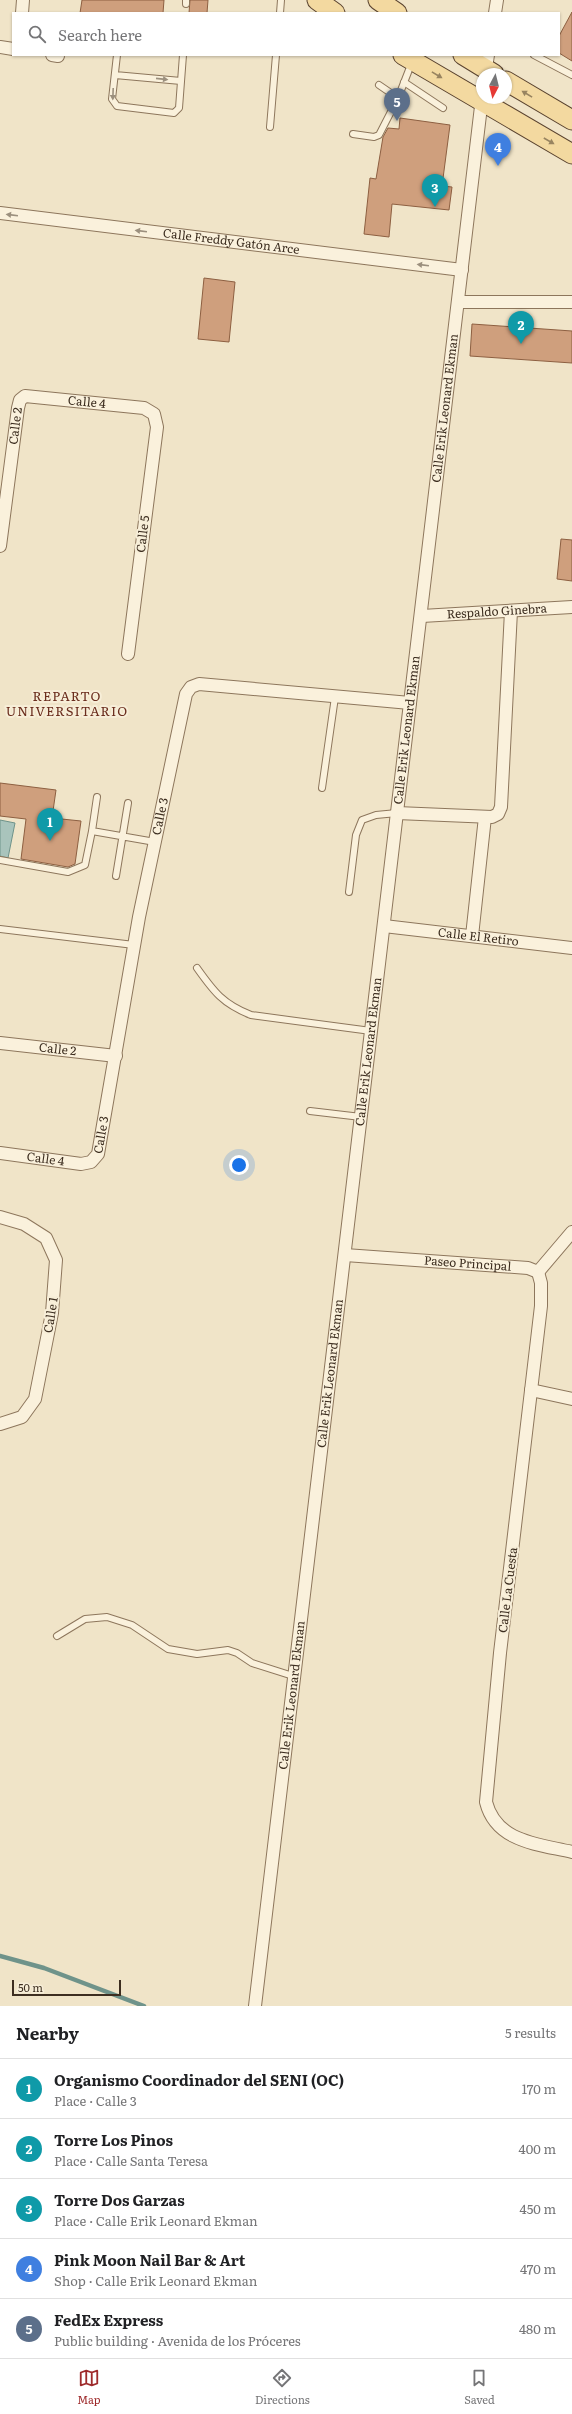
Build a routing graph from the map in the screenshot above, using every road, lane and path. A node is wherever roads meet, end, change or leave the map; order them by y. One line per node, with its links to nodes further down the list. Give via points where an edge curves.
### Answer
1 (23, 0): 6 (street)
2 (281, 0): 7 (lane)
3 (318, 0): 8 (main road)
4 (378, 0): 9 (main road)
5 (497, 0): 10 (street)
6 (22, 12)
7 (280, 12)
8 (334, 12)
9 (396, 12)
10 (495, 12)
11 (0, 48): 12 (street)
12 (12, 49)
13 (117, 56): 20 (lane)
14 (183, 56): 22 (lane)
15 (276, 56): 32 (lane)
16 (465, 56): 19 (main road)
17 (536, 56): 21 (lane)
18 (408, 58): 23 (lane); 26 (main road, one-way to 26)
19 (488, 68)
20 (115, 75): 22 (lane, one-way to 22); 22 (lane, one-way to 22, via 112,99 117,106 174,112 179,108)
21 (572, 75)
22 (181, 81)
23 (404, 82): 27 (lane); 30 (lane)
24 (379, 85): 27 (lane)
25 (512, 85): 31 (main road, one-way to 25)
26 (476, 97)
27 (398, 98): 33 (lane, via 378,136)
28 (482, 104): 36 (street, Calle Erik Leonard Ekman)
29 (489, 104): 34 (main road, one-way to 34)
30 (443, 108)
31 (572, 120)
32 (270, 127)
33 (353, 134)
34 (572, 154)
35 (0, 213): 36 (street, Calle Freddy Gatón Arce, one-way to 35)
36 (462, 270): 37 (street, Calle Erik Leonard Ekman)
37 (458, 302): 38 (street); 45 (street, Calle Erik Leonard Ekman)
38 (572, 302)
39 (20, 400): 40 (street, Calle 4, via 24,396 144,408); 41 (street, Calle 2)
40 (154, 414): 46 (street, Calle 5, via 157,427)
41 (5, 466): 42 (street, Calle 2)
42 (0, 546)
43 (572, 607): 44 (street, Respaldo Ginebra)
44 (511, 611): 45 (street, Respaldo Ginebra); 53 (street, via 501,807 498,814)
45 (422, 616): 48 (street, Calle Erik Leonard Ekman)
46 (128, 654)
47 (335, 697): 48 (street, Calle 3); 49 (lane); 56 (street, Calle 3, via 199,684 190,687 186,694)
48 (410, 703): 52 (street, Calle Erik Leonard Ekman)
49 (322, 788)
50 (97, 797): 54 (lane)
51 (128, 803): 55 (lane)
52 (397, 813): 53 (street); 59 (lane, via 376,815 362,820 356,835); 60 (street, Calle Erik Leonard Ekman)
53 (485, 817): 62 (street)
54 (92, 831): 55 (lane); 57 (lane, via 85,865 73,871)
55 (122, 836): 56 (lane); 58 (lane)
56 (155, 842): 63 (street, Calle 3)
57 (0, 860)
58 (116, 876)
59 (349, 892)
60 (384, 926): 62 (street, Calle El Retiro); 66 (street, Calle Erik Leonard Ekman)
61 (0, 929): 63 (lane)
62 (472, 936): 64 (street, Calle El Retiro)
63 (134, 945): 68 (street, Calle 3)
64 (572, 948)
65 (197, 968): 66 (lane, via 215,994 234,1008 263,1017)
66 (371, 1031): 70 (street, Calle Erik Leonard Ekman)
67 (0, 1043): 68 (street, Calle 2)
68 (116, 1056): 72 (street, Calle 3, via 98,1154)
69 (310, 1110): 70 (lane)
70 (361, 1117): 75 (street, Calle Erik Leonard Ekman)
71 (0, 1154): 72 (street, Calle 4, via 81,1164)
72 (91, 1162)
73 (0, 1217): 79 (street, Calle 1, via 24,1224 46,1238 56,1260 52,1313 35,1398 22,1417)
74 (572, 1232): 76 (street)
75 (345, 1255): 76 (street, Paseo Principal, via 528,1268); 81 (street, Calle Erik Leonard Ekman)
76 (538, 1272): 77 (street, Calle La Cuesta, via 541,1283 541,1306)
77 (531, 1390): 78 (street); 82 (street, Calle La Cuesta, via 500,1653 486,1802 489,1815 506,1832 522,1841)
78 (572, 1399)
79 (0, 1424)
80 (57, 1636): 81 (lane, via 85,1619 107,1617 132,1625 168,1649 197,1654 228,1650 252,1663)
81 (293, 1676): 83 (street, Calle Erik Leonard Ekman)
82 (572, 1852)
83 (255, 2006)

